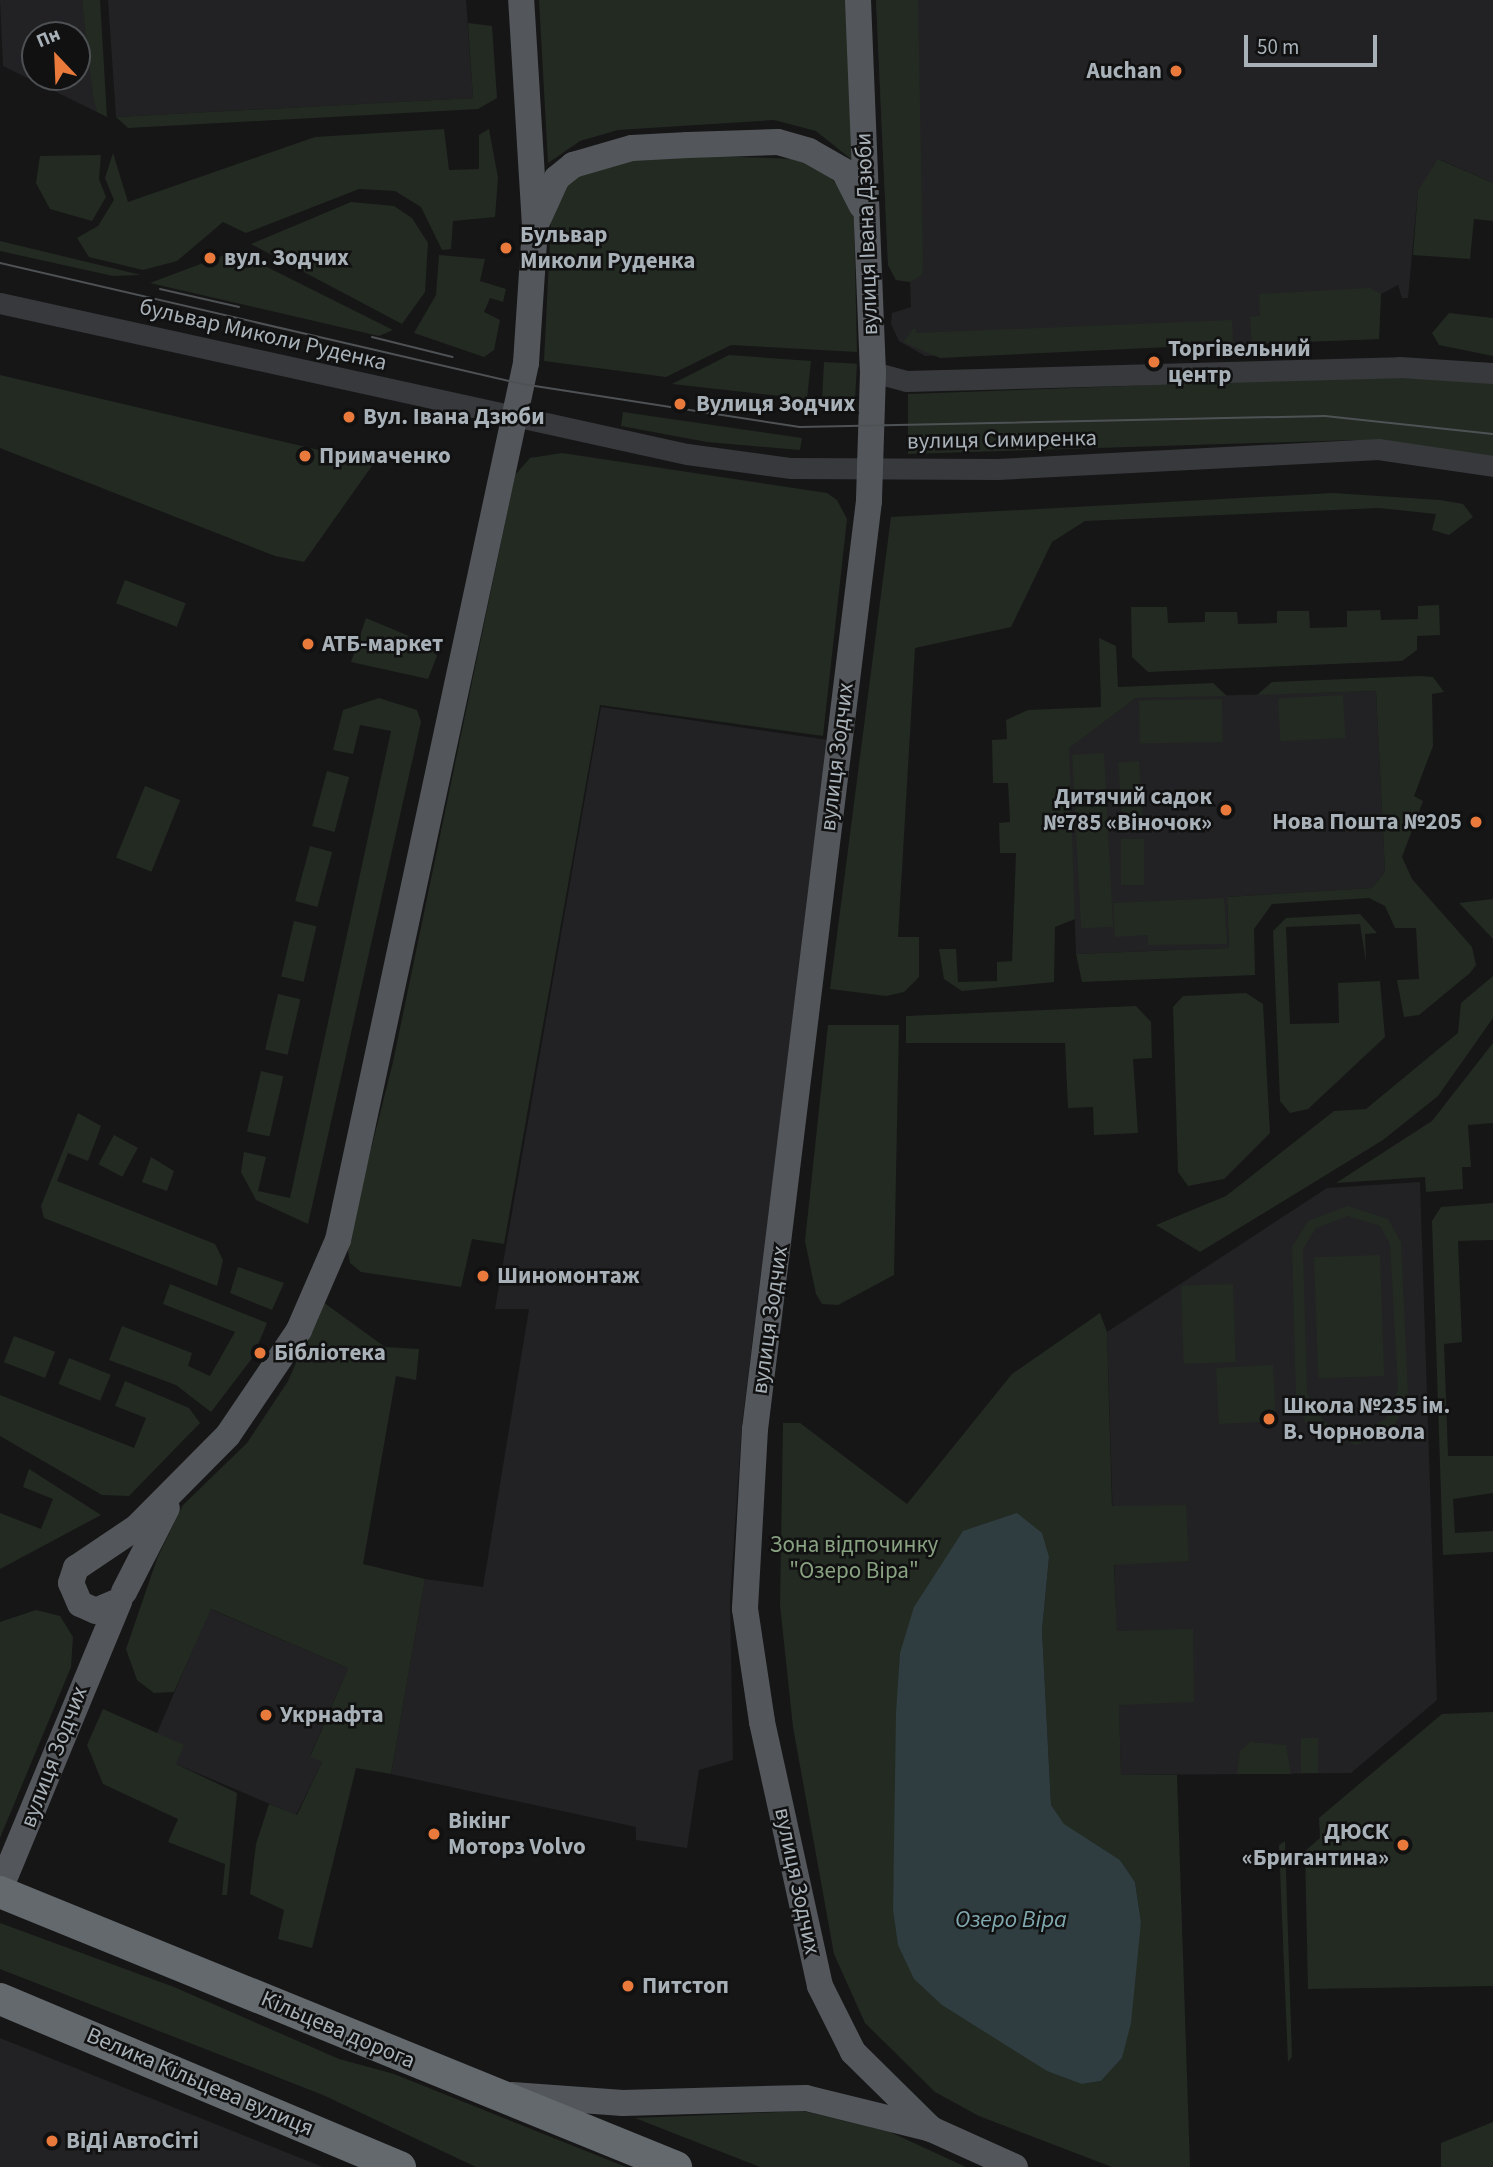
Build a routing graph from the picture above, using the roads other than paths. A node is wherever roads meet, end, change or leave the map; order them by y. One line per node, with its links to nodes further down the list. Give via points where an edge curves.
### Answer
1 (522, 0): 4 (main road)
2 (858, 0): 3 (main road, вулиця Івана Дзюби)
3 (867, 220): 4 (main road, via 844,171 778,142 632,148 597,155 557,178); 6 (main road, вулиця Івана Дзюби)
4 (535, 226): 8 (main road, via 526,363)
5 (0, 303): 8 (street, бульвар Миколи Руденка)
6 (873, 372): 7 (street, via 906,381 1399,367); 10 (main road, вулиця Івана Дзюби)
7 (1493, 373)
8 (515, 418): 10 (street, вулиця Симиренка, via 687,454 791,468); 11 (main road, вулиця Зодчих, via 338,1240 274,1373)
9 (1493, 466): 10 (street, вулиця Симиренка, via 1378,449 997,469)
10 (870, 468): 21 (main road, вулиця Зодчих, via 755,1429 745,1609 762,1722 820,1986 853,2052)
11 (174, 1494): 12 (main road, вулиця Зодчих); 13 (main road, вулиця Зодчих)
12 (90, 1558): 13 (main road, via 114,1562 124,1576); 14 (main road, via 71,1583)
13 (122, 1596): 14 (main road, via 96,1611); 15 (main road, вулиця Зодчих)
14 (80, 1604): 15 (main road, вулиця Зодчих)
15 (90, 1662): 16 (main road, вулиця Зодчих)
16 (0, 1891): 18 (highway, Кільцева дорога)
17 (0, 1903): 18 (highway)
18 (33, 1907): 20 (highway, Кільцева дорога)
19 (0, 1999): 22 (highway, Велика Кільцева вулиця)
20 (493, 2094): 21 (main road, via 623,2103 806,2098); 23 (highway, Кільцева дорога)
21 (930, 2129): 24 (main road)
22 (400, 2167)
23 (676, 2167)
24 (1015, 2167)

